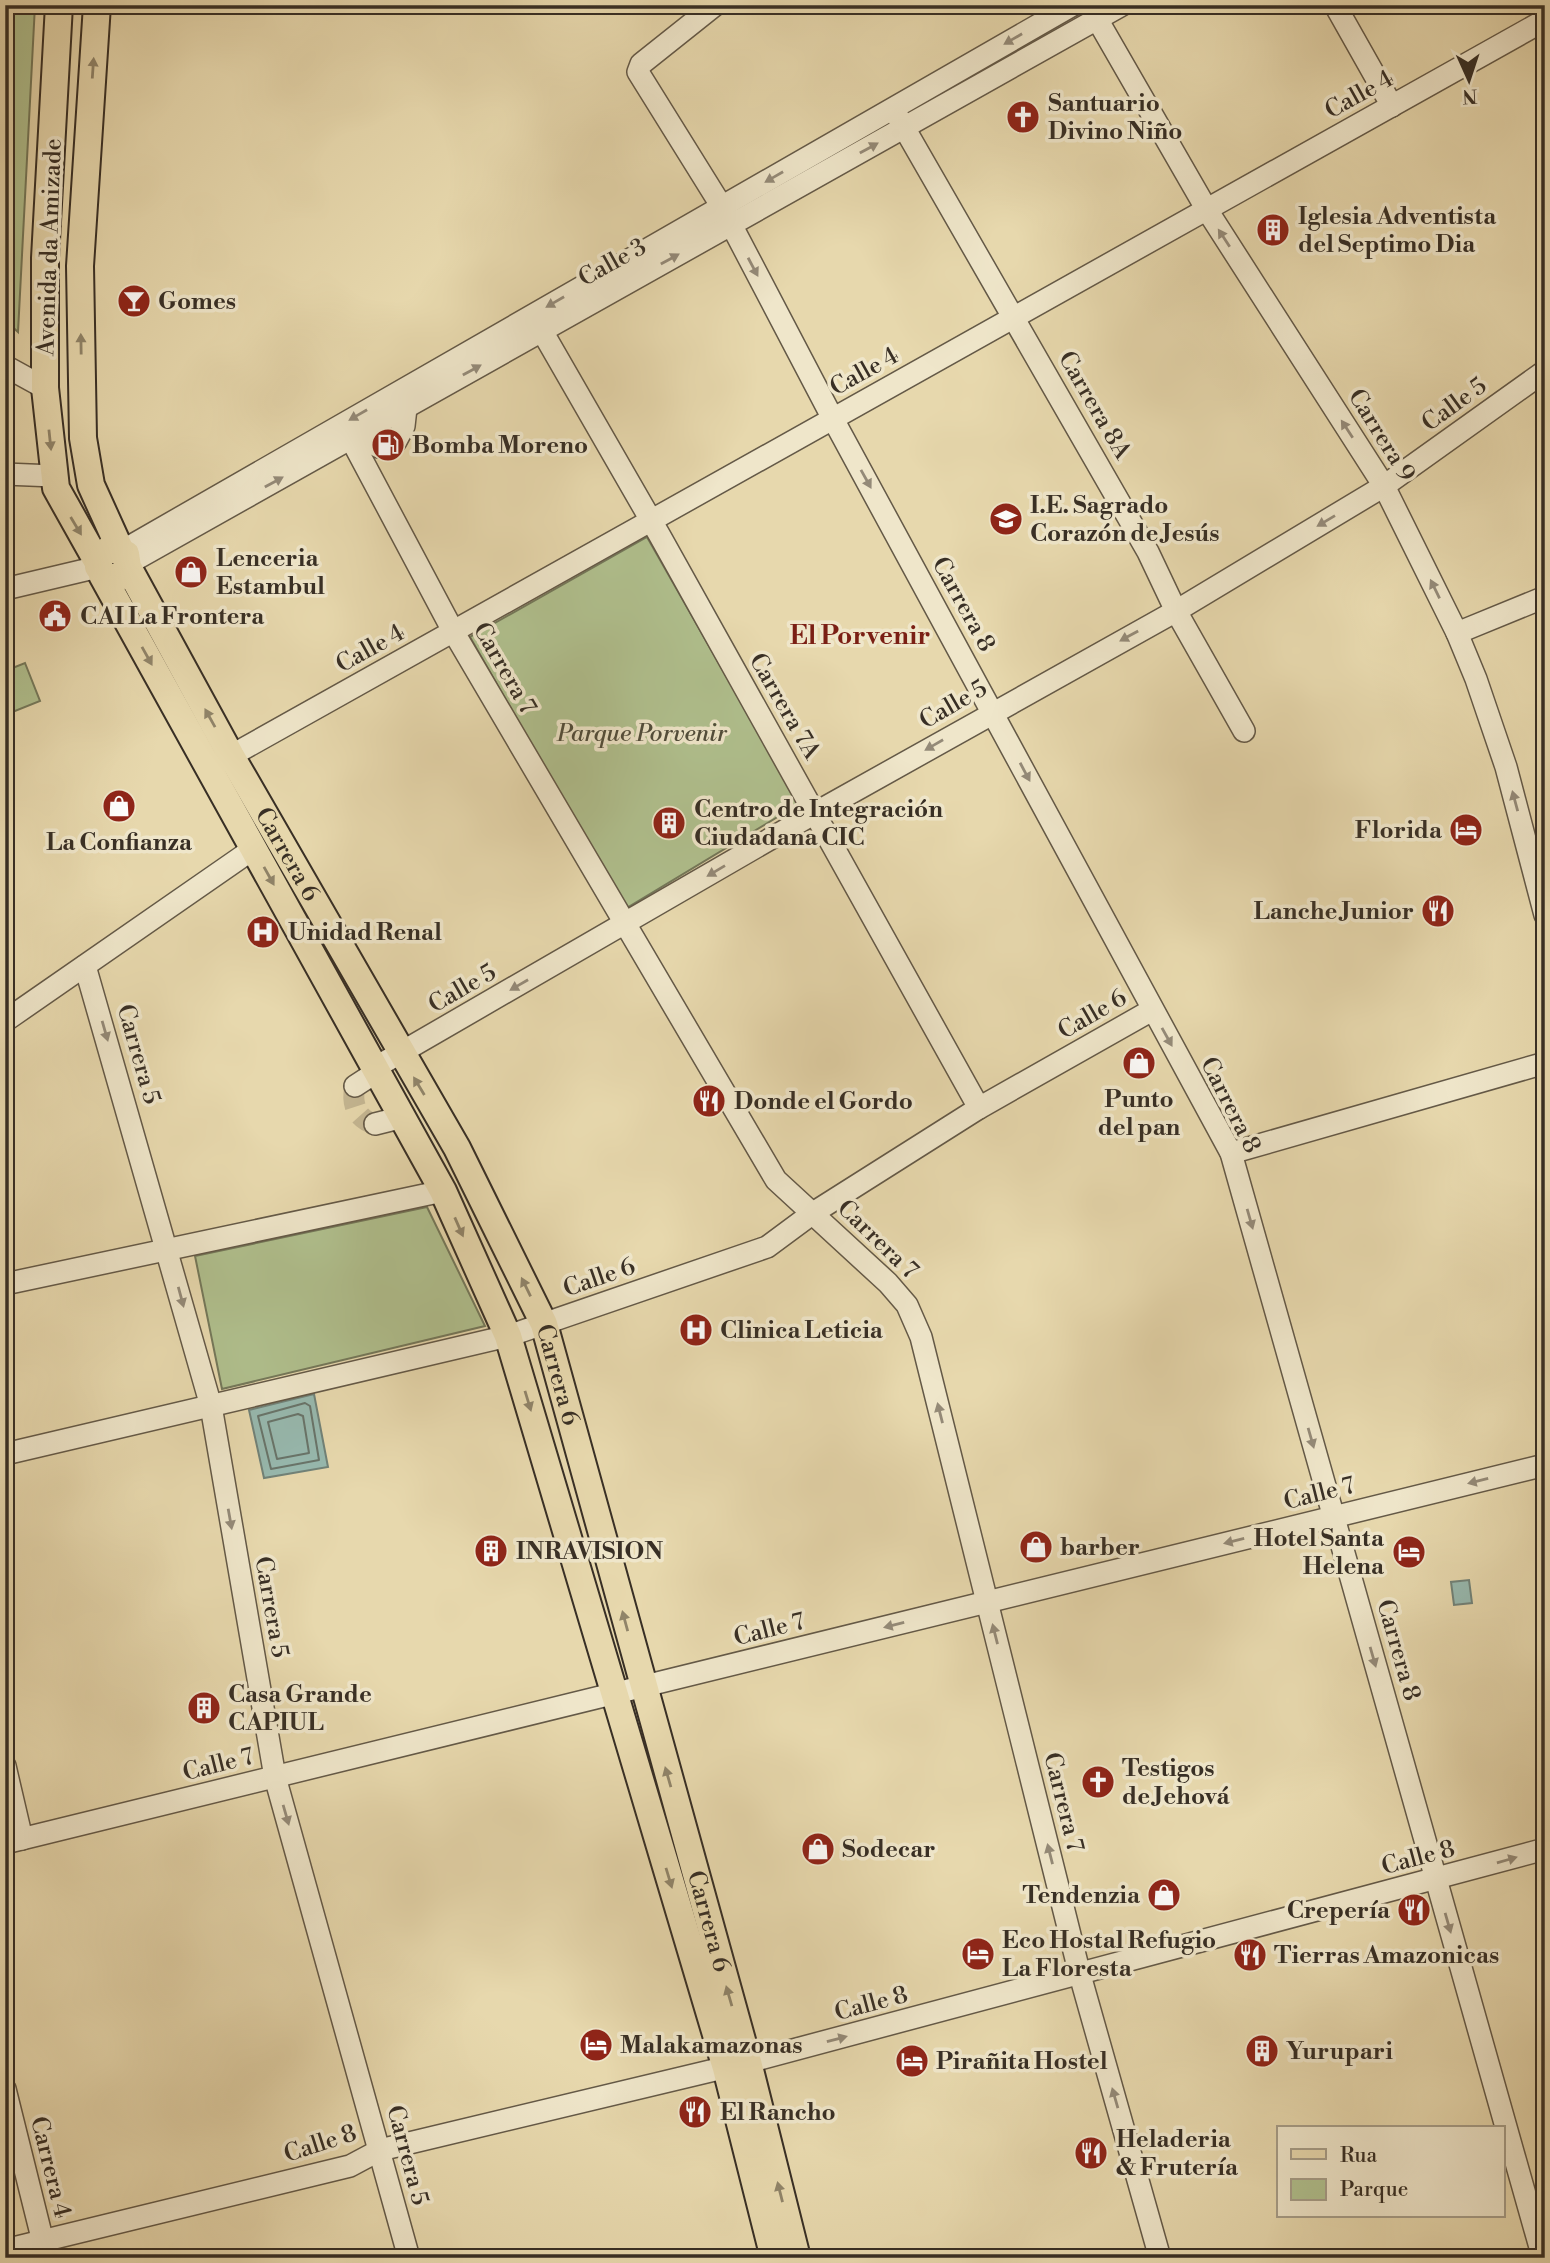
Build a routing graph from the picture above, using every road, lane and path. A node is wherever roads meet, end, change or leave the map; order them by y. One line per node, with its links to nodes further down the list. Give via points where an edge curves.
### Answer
1 (59, 5): 9 (main road, Avenida da Amizade)
2 (97, 5): 10 (main road, Avenida da Amizade, one-way to 2)
3 (715, 5): 15 (street, Carrera 8, via 641,64 638,72)
4 (1073, 5): 12 (street, Calle 3, one-way to 12)
5 (1122, 5): 7 (street, Calle 3)
6 (1335, 5): 11 (street)
7 (1097, 19): 13 (street, Calle 3); 14 (street, Carrera 9)
8 (1545, 20): 11 (street, Calle 4)
9 (54, 102): 10 (main road); 20 (main road, Avenida da Amizade)
10 (91, 103): 26 (main road, Avenida da Amizade, one-way to 10, via 83,438 80,266)
11 (1392, 106): 14 (street, Calle 4)
12 (893, 108): 13 (street, Carrera 8A); 15 (street, Calle 3, one-way to 15)
13 (904, 128): 15 (street, Calle 3, one-way to 13); 16 (street, Carrera 8A)
14 (1207, 210): 16 (street, Calle 4); 27 (street, Carrera 9, one-way to 14)
15 (727, 216): 17 (street, Calle 3, one-way to 15); 22 (street, Carrera 8, one-way to 22); 29 (street, Calle 3, one-way to 29)
16 (1015, 317): 22 (street, Calle 4); 32 (street, Carrera 8A, via 1148,552)
17 (542, 331): 21 (street, Calle 3, one-way to 17); 28 (street, Carrera 7A)
18 (5, 366): 20 (street)
19 (1545, 371): 27 (street, Calle 5)
20 (45, 388): 25 (main road, Avenida da Amizade, one-way to 25)
21 (406, 408): 23 (street, Calle 3); 23 (street, via 404,426 388,444)
22 (833, 419): 28 (street, Calle 4); 35 (street, Carrera 8, one-way to 35)
23 (354, 437): 29 (street, Calle 3, one-way to 23); 33 (street, Carrera 7)
24 (5, 474): 25 (street)
25 (55, 482): 29 (main road, Carrera 6, one-way to 29)
26 (91, 485): 29 (main road, Carrera 6)
27 (1384, 486): 32 (street, Calle 5, one-way to 32); 34 (street, Carrera 9, one-way to 27)
28 (651, 521): 33 (street, Calle 4); 38 (street, Carrera 7A)
29 (114, 562): 30 (street, Calle 3); 37 (main road, Carrera 6)
30 (5, 589)
31 (1545, 597): 34 (street)
32 (1176, 611): 35 (street, Calle 5, one-way to 35); 36 (street, Carrera 8A)
33 (453, 632): 37 (street, Calle 4); 41 (street, Carrera 7)
34 (1457, 633): 40 (street, Carrera 9, one-way to 34, via 1506,767)
35 (993, 711): 38 (street, Calle 5, one-way to 38); 43 (street, Carrera 8, one-way to 43)
36 (1244, 731)
37 (220, 762): 39 (main road, Carrera 6); 45 (main road, Carrera 6)
38 (815, 813): 41 (street, Calle 5, one-way to 41); 49 (street, Carrera 7A)
39 (253, 849): 42 (street); 47 (main road, Carrera 6, one-way to 47)
40 (1545, 915)
41 (624, 925): 45 (street, Calle 5, one-way to 45); 54 (street, Carrera 7, via 776,1180)
42 (86, 966): 44 (street); 55 (street, Carrera 5, one-way to 55)
43 (1152, 1010): 49 (street, Calle 6); 52 (street, Carrera 8, one-way to 52)
44 (5, 1021)
45 (400, 1054): 47 (street, Calle 5); 57 (main road, Carrera 6, one-way to 45, via 457,1148)
46 (1545, 1063): 52 (street)
47 (377, 1069): 48 (street, Calle 5); 50 (main road, Carrera 6)
48 (355, 1086)
49 (979, 1108): 54 (street, Calle 6)
50 (403, 1117): 51 (street); 53 (main road, Carrera 6)
51 (375, 1124)
52 (1231, 1153): 62 (street, Carrera 8, one-way to 62)
53 (443, 1191): 55 (street); 58 (main road, Carrera 6, one-way to 58)
54 (813, 1213): 57 (street, Calle 6, via 767,1247); 63 (street, Carrera 7, one-way to 54, via 921,1337 908,1305)
55 (168, 1249): 56 (street); 59 (street, Carrera 5, one-way to 59)
56 (5, 1284)
57 (544, 1324): 58 (street, Calle 6); 64 (main road, Carrera 6, one-way to 57)
58 (508, 1336): 59 (street, Calle 6); 65 (main road, Carrera 6, one-way to 65)
59 (211, 1406): 60 (street, Calle 6); 67 (street, Carrera 5, one-way to 67)
60 (5, 1454)
61 (1545, 1465): 62 (street, Calle 7, one-way to 62)
62 (1334, 1517): 63 (street, Calle 7, one-way to 63); 70 (street, Carrera 8, one-way to 70)
63 (988, 1602): 64 (street, Calle 7, one-way to 64); 71 (street, Carrera 7, one-way to 63)
64 (643, 1687): 65 (street, Calle 7); 72 (main road, Carrera 6, one-way to 64)
65 (615, 1695): 67 (street, Calle 7); 72 (main road, Carrera 6, one-way to 72)
66 (5, 1766): 68 (street)
67 (275, 1777): 68 (street, Calle 7); 74 (street, Carrera 5, one-way to 74)
68 (14, 1841)
69 (1545, 1849): 70 (street, Calle 8, one-way to 69)
70 (1436, 1880): 71 (street, Calle 8); 81 (street, Carrera 8, one-way to 81)
71 (1080, 1975): 72 (street, Calle 8, one-way to 71); 80 (street, Carrera 7, one-way to 71)
72 (737, 2065): 74 (street, Calle 8); 78 (main road, Carrera 6); 79 (main road, Carrera 6, one-way to 72)
73 (5, 2089): 76 (street, Carrera 4)
74 (380, 2150): 76 (street, Calle 8, via 350,2166); 77 (street, Carrera 5)
75 (5, 2250): 76 (street, Calle 8)
76 (45, 2250)
77 (409, 2258)
78 (774, 2258)
79 (797, 2258)
80 (1160, 2258)
81 (1543, 2258)

